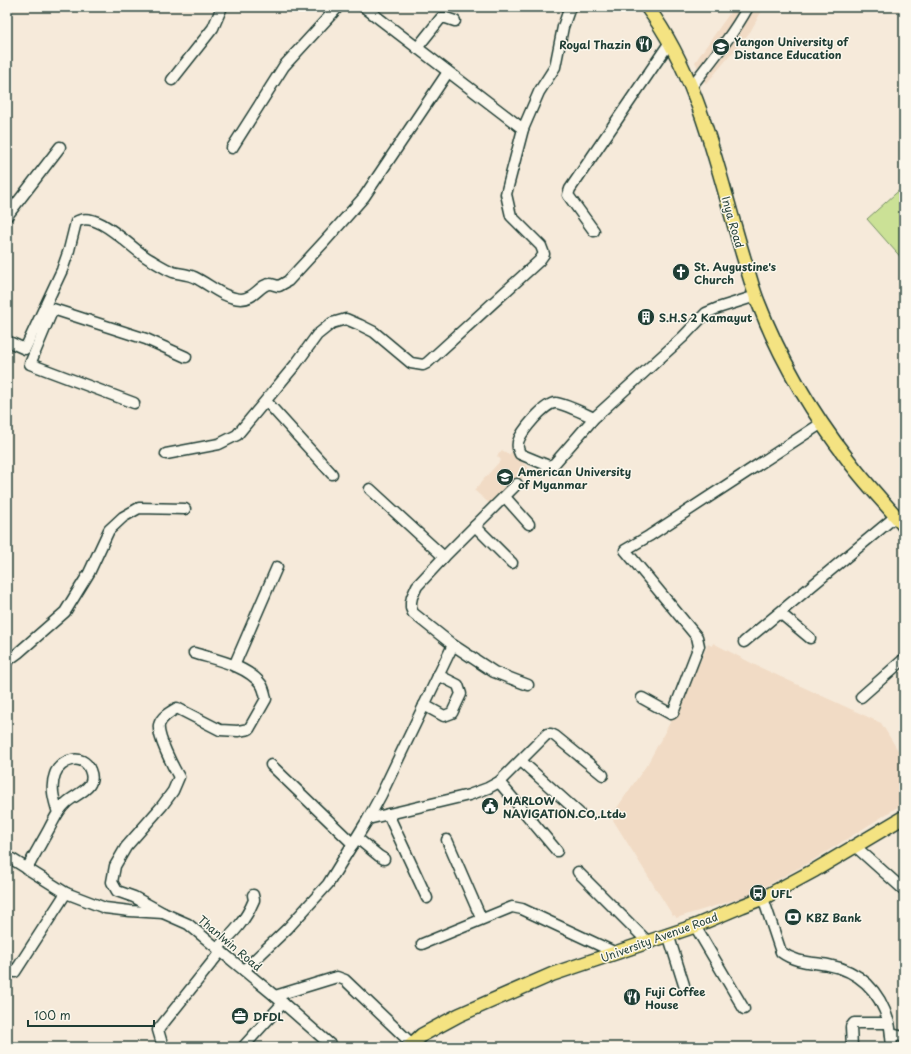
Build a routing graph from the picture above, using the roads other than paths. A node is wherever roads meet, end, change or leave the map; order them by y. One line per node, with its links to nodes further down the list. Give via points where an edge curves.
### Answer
1 (222, 7): 11 (street, via 213,28)
2 (338, 7): 15 (street, via 284,66)
3 (364, 7): 9 (street)
4 (570, 7): 13 (street, via 555,67 539,92)
5 (647, 7): 8 (main road, Inya Road)
6 (748, 7): 12 (street)
7 (455, 21): 9 (street, via 441,18)
8 (670, 42): 12 (main road, Inya Road); 17 (street, via 570,189 568,195)
9 (417, 48): 10 (street)
10 (448, 72): 13 (street); 20 (street, via 364,197 288,280 279,286 269,284 250,297 240,299 221,293 193,276 172,272 146,258 110,229 89,219 81,219 76,222 70,250 62,270)
11 (172, 80)
12 (691, 87): 18 (main road, Inya Road)
13 (522, 128): 23 (street, via 506,194 511,216 541,246 544,254 538,261 428,363 411,363 374,332 346,319 332,323 316,335)
14 (60, 147): 16 (street)
15 (232, 148)
16 (7, 216)
17 (594, 231)
18 (756, 296): 25 (street, via 706,313 684,337); 26 (main road, Inya Road, via 780,352)
19 (7, 341): 20 (street)
20 (25, 349): 22 (street, via 26,355)
21 (186, 357): 22 (street, via 146,339 53,309)
22 (33, 358): 24 (street, via 30,364)
23 (266, 401): 27 (street, via 237,435 219,444); 28 (street)
24 (134, 404)
25 (594, 418): 25 (street, via 554,464 549,466 518,451 518,443 523,432 551,404 558,403)
26 (822, 422): 33 (main road, Inya Road, via 850,462); 50 (street, via 625,550 697,637 699,646 673,713)
27 (166, 454)
28 (332, 474)
29 (517, 484): 31 (street)
30 (370, 489): 36 (street)
31 (505, 497): 34 (street); 35 (street)
32 (185, 509): 45 (street, via 140,508 123,517 110,530 65,612)
33 (900, 521): 39 (street)
34 (529, 524)
35 (475, 526): 36 (street); 37 (street)
36 (444, 557): 42 (street, via 417,586 411,608 413,613)
37 (512, 563)
38 (277, 567): 46 (street)
39 (780, 612): 40 (street); 41 (street)
40 (810, 638)
41 (744, 642)
42 (453, 645): 47 (street); 48 (street, via 494,672)
43 (194, 653): 46 (street)
44 (904, 659): 49 (street)
45 (7, 661)
46 (234, 666): 74 (street, via 250,673 262,685 266,699 249,729 220,730 177,708 166,715 159,725 160,735 179,777 162,806 126,847 115,866 112,882 117,891)
47 (438, 675): 51 (street); 51 (street, via 458,685 460,694 452,714 444,716)
48 (528, 685)
49 (861, 697)
50 (642, 698)
51 (424, 705): 60 (street)
52 (521, 762): 54 (street, via 547,734 551,734); 55 (street); 57 (street)
53 (271, 766): 62 (street)
54 (603, 775)
55 (499, 782): 58 (street, via 469,795); 64 (street)
56 (58, 813): 56 (street, via 66,803 90,784 90,770 86,764 78,760 69,760 60,765 55,774 52,787); 67 (street)
57 (579, 813)
58 (388, 814): 60 (street); 72 (street)
59 (904, 817): 63 (main road, University Avenue Road)
60 (368, 819): 62 (street)
61 (447, 840): 75 (street)
62 (355, 841): 66 (street); 83 (street, via 328,884 288,928)
63 (856, 847): 69 (street); 73 (main road, University Avenue Road)
64 (557, 851)
65 (7, 856): 67 (street, Thanlwin Road)
66 (384, 859)
67 (27, 869): 70 (street, Thanlwin Road)
68 (578, 872): 78 (street)
69 (904, 890)
70 (66, 893): 74 (street, Thanlwin Road, via 105,908); 82 (street, via 15,972)
71 (253, 895): 80 (street, via 250,910)
72 (428, 898)
73 (763, 898): 76 (main road, University Avenue Road); 88 (street, via 781,952 789,958 850,971 866,982 879,997)
74 (163, 913): 80 (street, Thanlwin Road, via 188,924)
75 (481, 918): 79 (street); 81 (street, via 512,907 522,909)
76 (695, 926): 77 (main road, University Avenue Road); 87 (street)
77 (668, 934): 78 (main road, University Avenue Road); 84 (street)
78 (647, 941): 81 (main road, University Avenue Road)
79 (422, 944)
80 (219, 949): 83 (street, Thanlwin Road); 92 (street, via 158,1030)
81 (614, 952): 91 (main road, University Avenue Road, via 552,974 459,1015 422,1035)
82 (7, 967)
83 (244, 970): 85 (street, Thanlwin Road)
84 (684, 985)
85 (275, 996): 86 (street, Thanlwin Road); 91 (street, via 337,977 346,980)
86 (283, 1003): 93 (street); 94 (street, Thanlwin Road)
87 (744, 1009)
88 (889, 1023): 89 (street); 95 (street, via 854,1023 851,1027)
89 (891, 1034): 90 (street); 96 (street)
90 (904, 1037)
91 (411, 1046)
92 (163, 1047)
93 (243, 1047)
94 (333, 1047)
95 (852, 1047)
96 (892, 1047)

